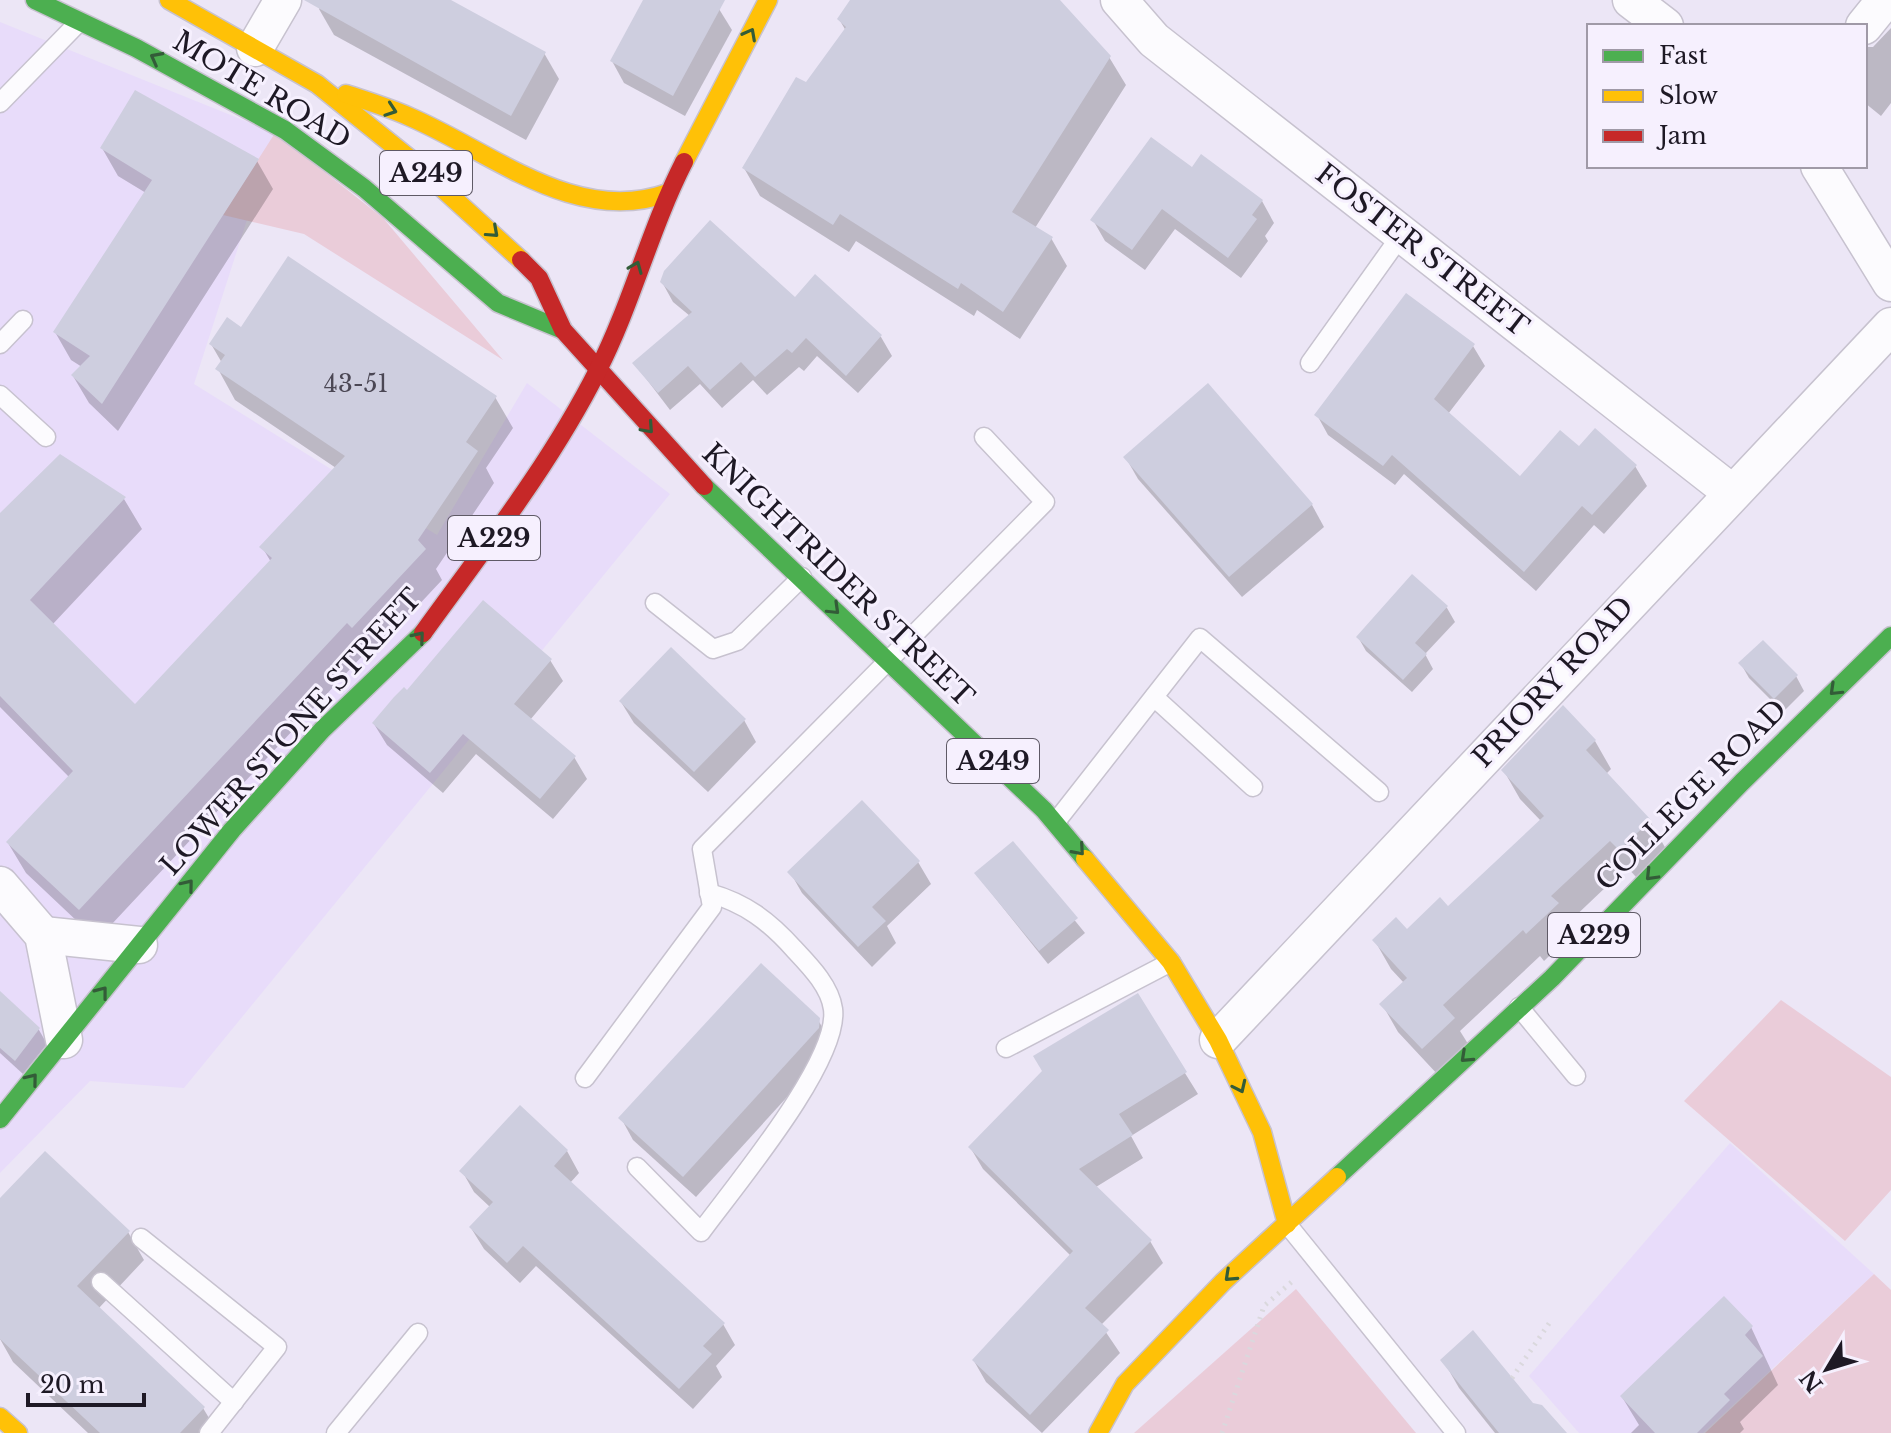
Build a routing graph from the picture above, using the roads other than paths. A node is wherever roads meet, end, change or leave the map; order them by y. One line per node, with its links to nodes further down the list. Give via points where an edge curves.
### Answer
1 (35, 0): 8 (highway, MOTE ROAD / A249)
2 (169, 0): 11 (highway, MOTE ROAD / A249)
3 (283, 0): 11 (street)
4 (768, 0): 15 (highway, A229, one-way to 4)
5 (1119, 0): 16 (street, FOSTER STREET, via 1154,40)
6 (1631, 0): 9 (street)
7 (1885, 0): 10 (street)
8 (79, 21): 13 (lane); 20 (highway, MOTE ROAD / A249, one-way to 8, via 498,303 364,188 285,130)
9 (1662, 24)
10 (1866, 24)
11 (255, 48): 12 (highway, MOTE ROAD / A249)
12 (317, 84): 15 (highway, A249, one-way to 15, via 409,116 591,203 643,203); 20 (highway, MOTE ROAD / A249, one-way to 20, via 522,260 539,278)
13 (0, 103)
14 (1820, 168): 17 (street)
15 (668, 193): 23 (highway, A229, one-way to 15)
16 (1402, 234): 22 (lane); 27 (street, FOSTER STREET)
17 (1891, 283)
18 (23, 320): 21 (lane)
19 (1891, 326): 27 (street, PRIORY ROAD)
20 (563, 330): 23 (highway, MOTE ROAD / A249)
21 (0, 344)
22 (1310, 363)
23 (600, 367): 28 (highway, KNIGHTRIDER STREET / A249, one-way to 28, via 680,463); 39 (highway, LOWER STONE STREET / A229, one-way to 23, via 322,730 416,642 567,433)
24 (0, 395): 25 (lane)
25 (46, 437)
26 (984, 437): 31 (lane, via 1045,502)
27 (1731, 492): 43 (street, PRIORY ROAD)
28 (802, 577): 29 (lane, via 737,641 713,649); 31 (highway, KNIGHTRIDER STREET / A249, one-way to 31)
29 (655, 603)
30 (1883, 656): 41 (highway, COLLEGE ROAD / A229, one-way to 41)
31 (889, 662): 35 (highway, KNIGHTRIDER STREET / A249); 37 (lane, via 702,849)
32 (1154, 697): 33 (lane); 34 (lane, via 1200,638); 35 (lane)
33 (1253, 787)
34 (1379, 792)
35 (1055, 823): 40 (highway, KNIGHTRIDER STREET / A249, one-way to 40)
36 (0, 885): 38 (street)
37 (709, 893): 46 (lane, via 712,907); 48 (lane, via 739,901 781,934 818,975 833,1008 831,1038 797,1099 701,1232)
38 (43, 935): 39 (street); 42 (street)
39 (139, 945): 42 (highway, LOWER STONE STREET / A229, one-way to 39)
40 (1171, 962): 43 (highway, KNIGHTRIDER STREET / A249); 44 (lane)
41 (1519, 1007): 45 (lane); 49 (highway, COLLEGE ROAD / A229, one-way to 49)
42 (64, 1040): 47 (highway, LOWER STONE STREET / A229, one-way to 42)
43 (1218, 1040): 49 (highway, KNIGHTRIDER STREET / A249, one-way to 49, via 1262,1132)
44 (1006, 1048)
45 (1576, 1076)
46 (585, 1078)
47 (0, 1119)
48 (637, 1167)
49 (1287, 1224): 58 (highway, A229, one-way to 58, via 1125,1384); 59 (lane)
50 (141, 1238): 53 (lane, via 277,1347)
51 (101, 1282): 53 (lane)
52 (418, 1333): 57 (lane)
53 (234, 1402): 56 (lane)
54 (0, 1417): 55 (highway)
55 (18, 1433)
56 (209, 1433)
57 (336, 1433)
58 (1098, 1433)
59 (1456, 1433)

